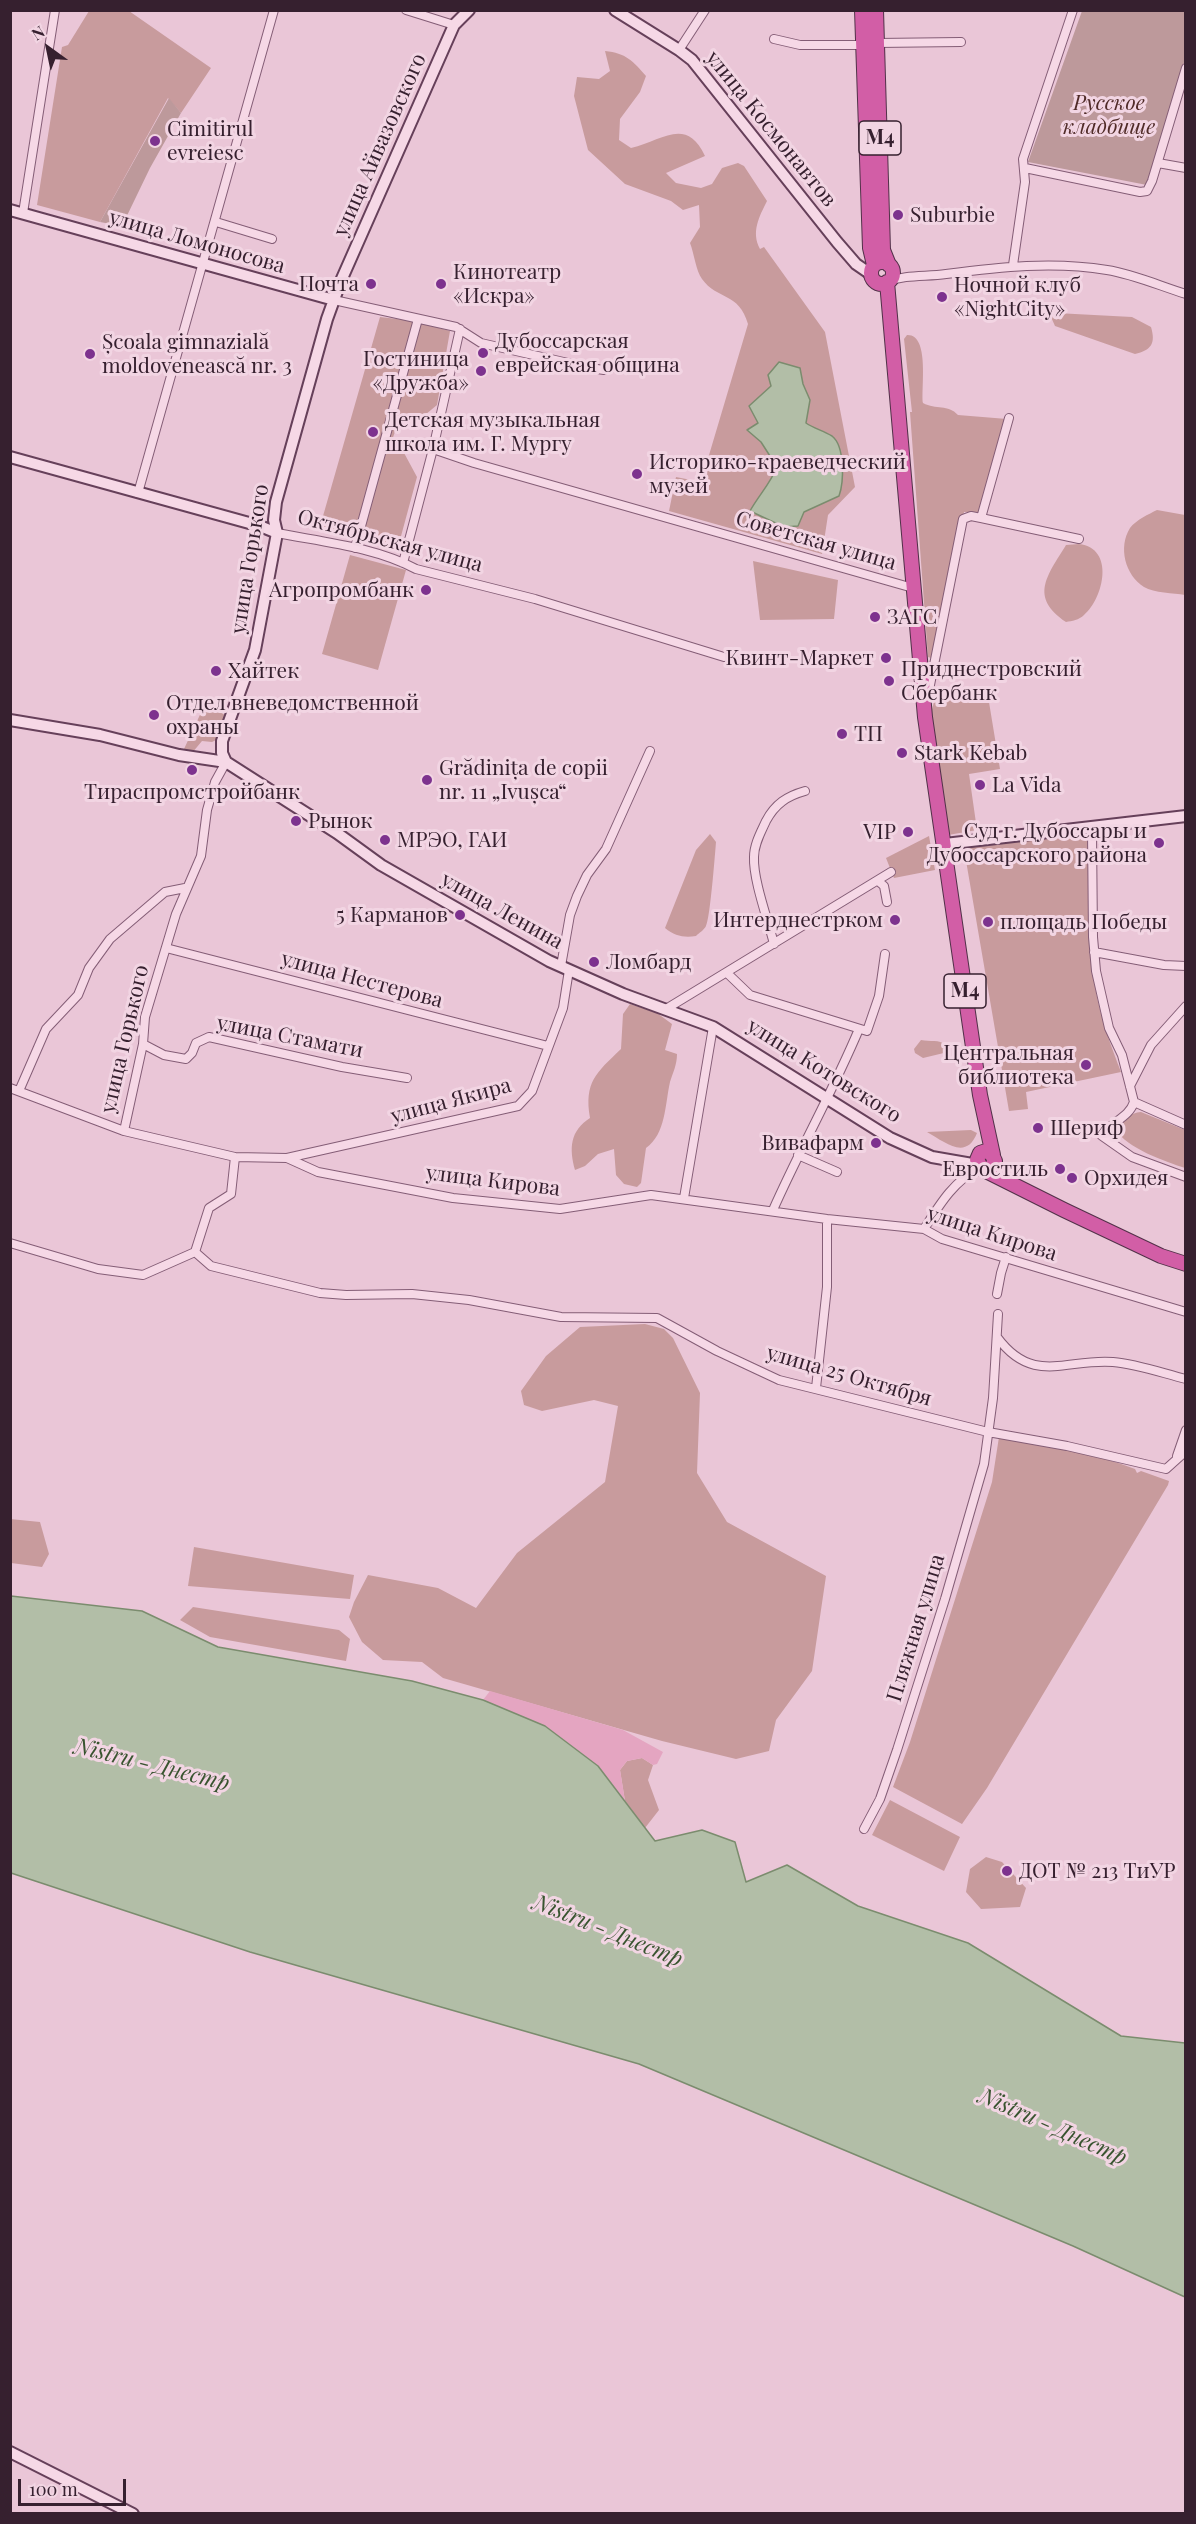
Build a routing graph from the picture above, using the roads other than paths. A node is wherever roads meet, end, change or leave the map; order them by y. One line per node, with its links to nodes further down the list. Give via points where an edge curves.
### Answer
1 (55, 10): 21 (street)
2 (274, 10): 22 (street)
3 (406, 10): 10 (street)
4 (470, 10): 10 (street, улица Айвазовского)
5 (615, 10): 14 (street, улица Космонавтов)
6 (705, 10): 14 (street)
7 (862, 10): 13 (highway, M4)
8 (876, 10): 13 (highway, M4)
9 (1073, 10): 18 (street, via 1023,159)
10 (454, 25): 28 (street, улица Айвазовского)
11 (774, 39): 13 (street, via 800,45)
12 (961, 42): 13 (street)
13 (870, 44): 26 (highway, M4, via 870,248)
14 (679, 50): 26 (street, улица Космонавтов, via 702,72 856,264)
15 (1185, 69): 16 (street)
16 (1184, 84): 17 (street)
17 (1158, 163): 18 (street, via 1150,187 1140,192); 19 (street)
18 (1025, 168): 25 (street)
19 (1185, 168)
20 (10, 210): 21 (street, улица Ломоносова)
21 (23, 213): 24 (street, улица Ломоносова)
22 (216, 222): 23 (street); 24 (street)
23 (272, 239)
24 (203, 264): 28 (street, улица Ломоносова); 35 (street)
25 (1013, 265): 26 (street, via 939,275); 27 (street, via 1108,270)
26 (885, 273): 41 (highway, M4)
27 (1185, 294)
28 (334, 300): 29 (street, улица Ломоносова); 37 (street, улица Горького, via 276,502)
29 (418, 319): 30 (street, улица Ломоносова); 39 (street)
30 (460, 329): 31 (street, улица Ломоносова, via 481,343 590,368); 33 (street)
31 (615, 367)
32 (1009, 418): 36 (street)
33 (433, 449): 40 (street); 41 (street, Советская улица)
34 (10, 457): 35 (street, Октябрьская улица)
35 (138, 493): 37 (street, Октябрьская улица)
36 (981, 518): 38 (street); 43 (street, via 967,517 960,524)
37 (277, 533): 39 (street, Октябрьская улица); 46 (street, улица Горького, via 255,650 222,741)
38 (1079, 539)
39 (355, 548): 40 (street, Октябрьская улица)
40 (403, 563): 42 (street, Октябрьская улица)
41 (913, 588): 43 (highway, M4)
42 (724, 657)
43 (925, 717): 50 (highway, M4)
44 (10, 720): 46 (street, улица Ленина)
45 (650, 751): 60 (street, улица Якира, via 606,849 580,888 570,915)
46 (226, 762): 53 (street, улица Горького, via 207,810 201,856); 60 (street, улица Ленина, via 381,865)
47 (805, 791): 55 (street, via 778,804 754,855)
48 (1185, 816): 49 (street)
49 (1094, 827): 50 (street); 57 (street)
50 (945, 844): 79 (highway, M4, via 988,1137)
51 (891, 872): 52 (street)
52 (878, 881): 54 (street, via 884,886); 55 (street)
53 (185, 888): 56 (street, улица Горького); 71 (street, via 165,892 110,939 89,968 78,995 46,1029)
54 (887, 902)
55 (774, 944): 61 (street)
56 (166, 948): 66 (street, улица Горького, via 145,1017); 67 (street, улица Нестерова)
57 (1094, 952): 59 (street); 69 (street, via 1109,1028 1122,1055)
58 (885, 954): 65 (street, via 879,996 867,1031)
59 (1185, 966)
60 (565, 968): 63 (street, улица Ленина); 67 (street, улица Якира, via 563,1008)
61 (727, 973): 63 (street); 65 (street, via 750,994)
62 (1185, 1006): 69 (street, via 1151,1045)
63 (666, 1009): 64 (street, улица Котовского)
64 (713, 1027): 72 (street, улица Котовского); 82 (street)
65 (860, 1029): 72 (street)
66 (143, 1044): 68 (street, улица Стамати, via 164,1055 186,1059 196,1043 209,1037); 75 (street, улица Горького)
67 (548, 1046): 78 (street, улица Якира, via 532,1091 518,1106)
68 (407, 1078)
69 (1130, 1086): 73 (street)
70 (10, 1088): 71 (street, улица Кирова)
71 (19, 1091): 75 (street, улица Кирова)
72 (828, 1100): 76 (street); 79 (street, улица Котовского, via 890,1138 932,1156 961,1163)
73 (1134, 1102): 74 (street); 81 (street, via 1128,1113 1102,1136 1132,1157)
74 (1185, 1125)
75 (124, 1131): 77 (street, улица Кирова)
76 (798, 1155): 80 (street); 83 (street)
77 (235, 1157): 78 (street, улица Кирова); 87 (street, via 231,1194 209,1208)
78 (287, 1158): 82 (street, улица Кирова, via 318,1172 453,1198 539,1208 560,1209 651,1194)
79 (984, 1161): 85 (street, via 946,1195); 89 (highway, via 1001,1179)
80 (837, 1172)
81 (1185, 1177)
82 (684, 1198): 83 (street, улица Кирова)
83 (773, 1210): 84 (street, улица Кирова)
84 (826, 1219): 85 (street, улица Кирова); 95 (street, via 827,1287)
85 (924, 1229): 88 (street, улица Кирова, via 942,1239)
86 (10, 1243): 87 (street, via 98,1269 143,1275)
87 (195, 1252): 95 (street, улица 25 Октября, via 211,1266 320,1293 412,1294 561,1317 657,1318 754,1369 779,1380)
88 (1006, 1257): 90 (street); 91 (street, улица Кирова)
89 (1185, 1264)
90 (997, 1294)
91 (1185, 1312)
92 (998, 1314): 93 (street, Пляжная улица)
93 (998, 1337): 94 (street, via 1014,1354 1039,1366 1111,1362); 97 (street, Пляжная улица)
94 (1185, 1378)
95 (816, 1388): 97 (street, улица 25 Октября)
96 (1185, 1430): 99 (street)
97 (988, 1432): 99 (street, улица 25 Октября, via 1151,1467 1166,1469); 100 (street, Пляжная улица, via 984,1464 945,1599 897,1750)
98 (1185, 1451): 99 (street, улица 25 Октября)
99 (1176, 1458)
100 (864, 1830)
101 (10, 2452): 102 (street)
102 (133, 2514)

